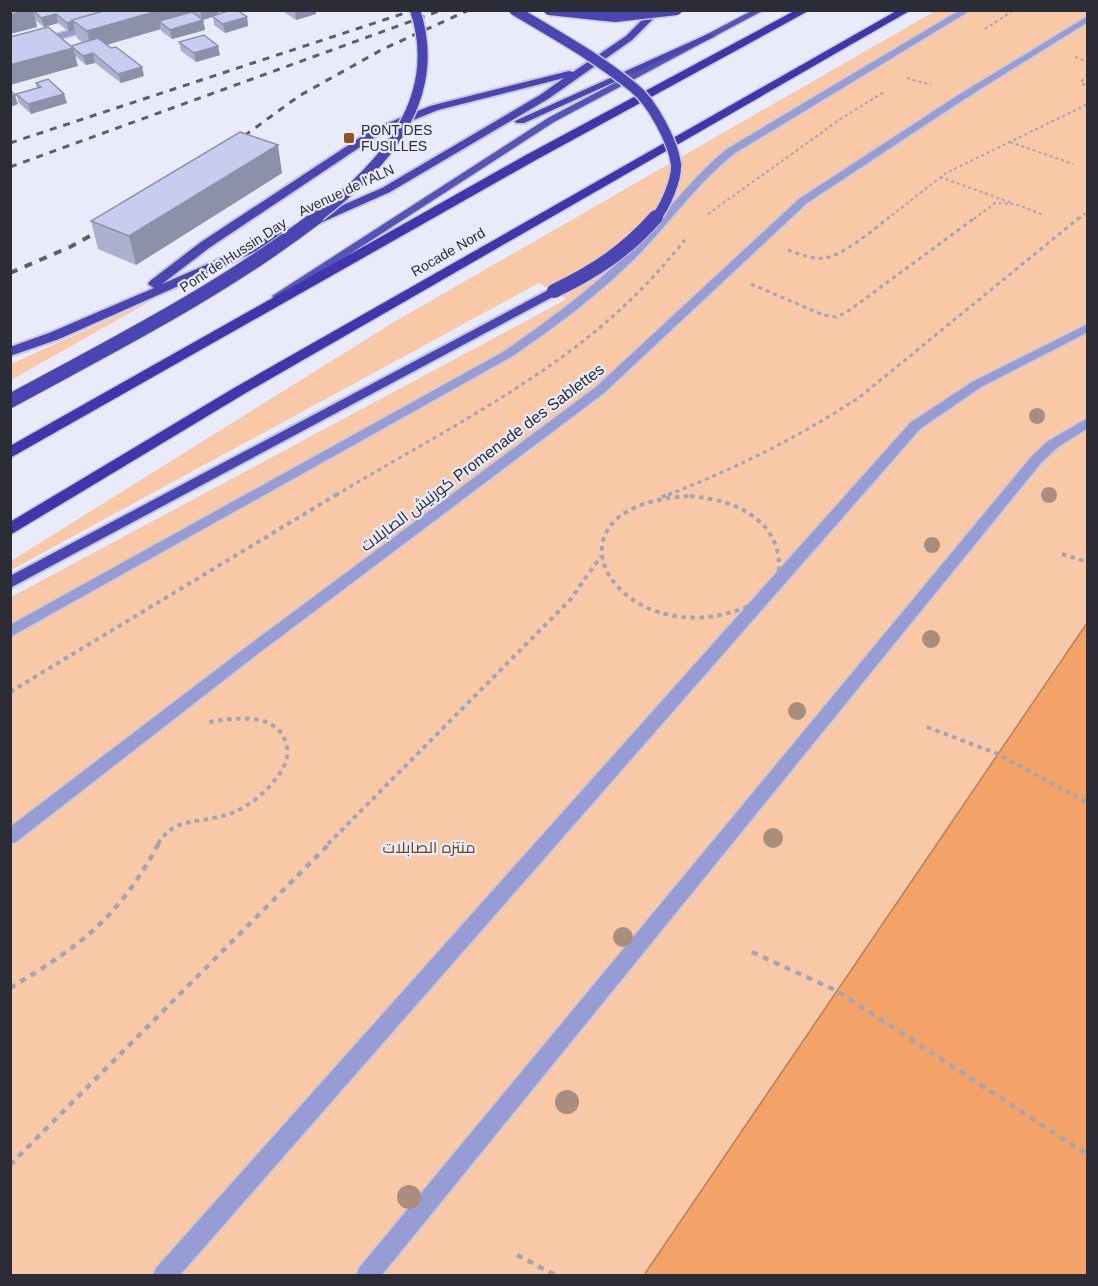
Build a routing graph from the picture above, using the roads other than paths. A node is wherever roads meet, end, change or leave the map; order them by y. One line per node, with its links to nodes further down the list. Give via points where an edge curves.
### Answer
1 (415, 10): 20 (highway, Pont de Hussin Day, bridge, via 425,52 423,78 393,142 369,172 286,241 230,278)
2 (514, 10): 24 (highway, bridge, via 636,89 661,121 676,165 666,206 635,241 587,275)
3 (549, 10): 5 (highway, bridge, via 615,17)
4 (658, 10): 14 (highway, Avenue de l'ALN, via 629,38)
5 (677, 10)
6 (760, 10): 12 (main road)
7 (805, 10): 18 (highway, via 530,158)
8 (906, 10): 23 (highway, Rocade Nord, via 239,391)
9 (967, 10): 25 (street, via 731,151 699,177 656,230 615,271 506,356)
10 (1088, 18): 26 (street, كورنيش الصابلات Promenade des Sablettes, via 803,201 600,390)
11 (98, 26): 13 (street)
12 (711, 36): 15 (highway, via 494,133); 18 (main road, via 551,120)
13 (10, 49)
14 (579, 71): 15 (highway, Avenue de l'ALN, via 544,97); 16 (highway, via 434,108 377,131 205,245)
15 (386, 190): 16 (highway, Avenue de l'ALN)
16 (134, 299): 19 (highway, Avenue de l'ALN)
17 (1088, 327): 27 (street, via 976,386 915,426)
18 (197, 349): 22 (highway)
19 (10, 352)
20 (10, 401)
21 (1088, 422): 28 (street, via 1036,460)
22 (10, 453)
23 (10, 530)
24 (10, 583)
25 (10, 632)
26 (10, 837)
27 (164, 1275)
28 (367, 1275)

